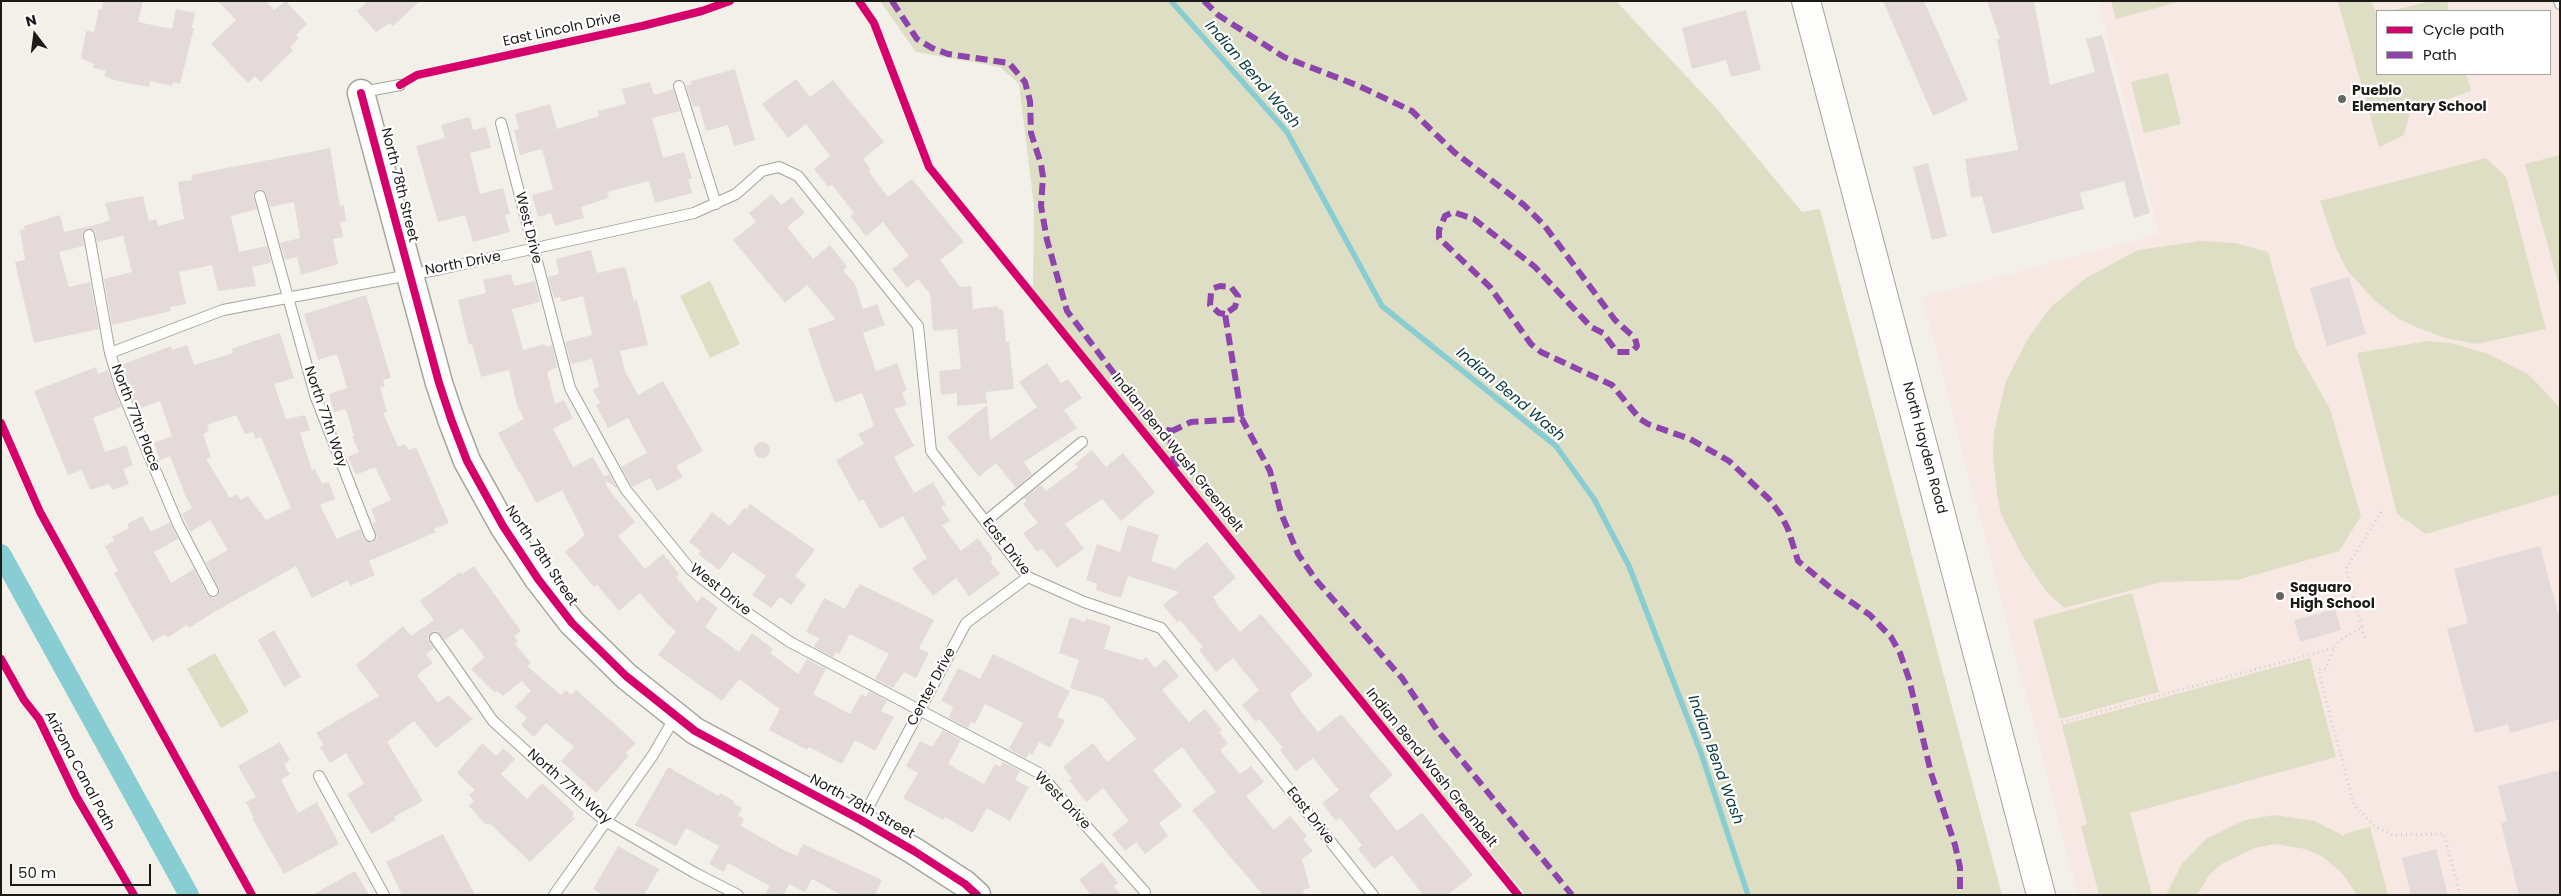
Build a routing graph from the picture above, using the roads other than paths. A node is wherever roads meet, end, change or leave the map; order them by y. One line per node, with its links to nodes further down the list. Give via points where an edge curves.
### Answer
1 (1806, 1): 31 (main road, North Hayden Road)
2 (400, 86): 4 (lane)
3 (679, 86): 8 (lane)
4 (361, 93): 11 (street, North 78th Street)
5 (501, 123): 10 (lane, West Drive)
6 (779, 167): 8 (lane, North Drive, via 762,172 736,194); 15 (lane, East Drive, via 798,176 918,326 932,451)
7 (260, 196): 12 (lane, North 77th Way)
8 (716, 204): 10 (lane, North Drive)
9 (89, 235): 13 (lane, North 77th Place)
10 (534, 249): 11 (lane, North Drive); 20 (lane, West Drive, via 570,388 626,490 691,570 790,642)
11 (409, 274): 12 (lane, North Drive); 21 (street, North 78th Street, via 439,383 467,461 504,526 538,579 572,623 626,676)
12 (286, 296): 13 (lane, North Drive, via 223,310); 16 (lane, North 77th Way, via 315,395)
13 (110, 353): 18 (lane, North 77th Place, via 147,454)
14 (1082, 442): 15 (lane)
15 (986, 521): 17 (lane, East Drive)
16 (370, 536)
17 (1028, 577): 20 (lane, Center Drive, via 966,623); 30 (lane, East Drive, via 1084,602 1161,628)
18 (213, 591)
19 (435, 638): 24 (lane, North 77th Way, via 494,721)
20 (919, 711): 23 (lane, Center Drive); 25 (lane, West Drive, via 1039,773)
21 (675, 716): 23 (street, North 78th Street, via 695,731); 24 (lane, via 653,755)
22 (319, 776): 26 (lane)
23 (861, 820): 29 (street, North 78th Street, via 914,851)
24 (607, 822): 27 (lane); 28 (lane, North 77th Way)
25 (1145, 892)
26 (384, 895)
27 (554, 895)
28 (738, 895)
29 (977, 895)
30 (1373, 895)
31 (2041, 895)

